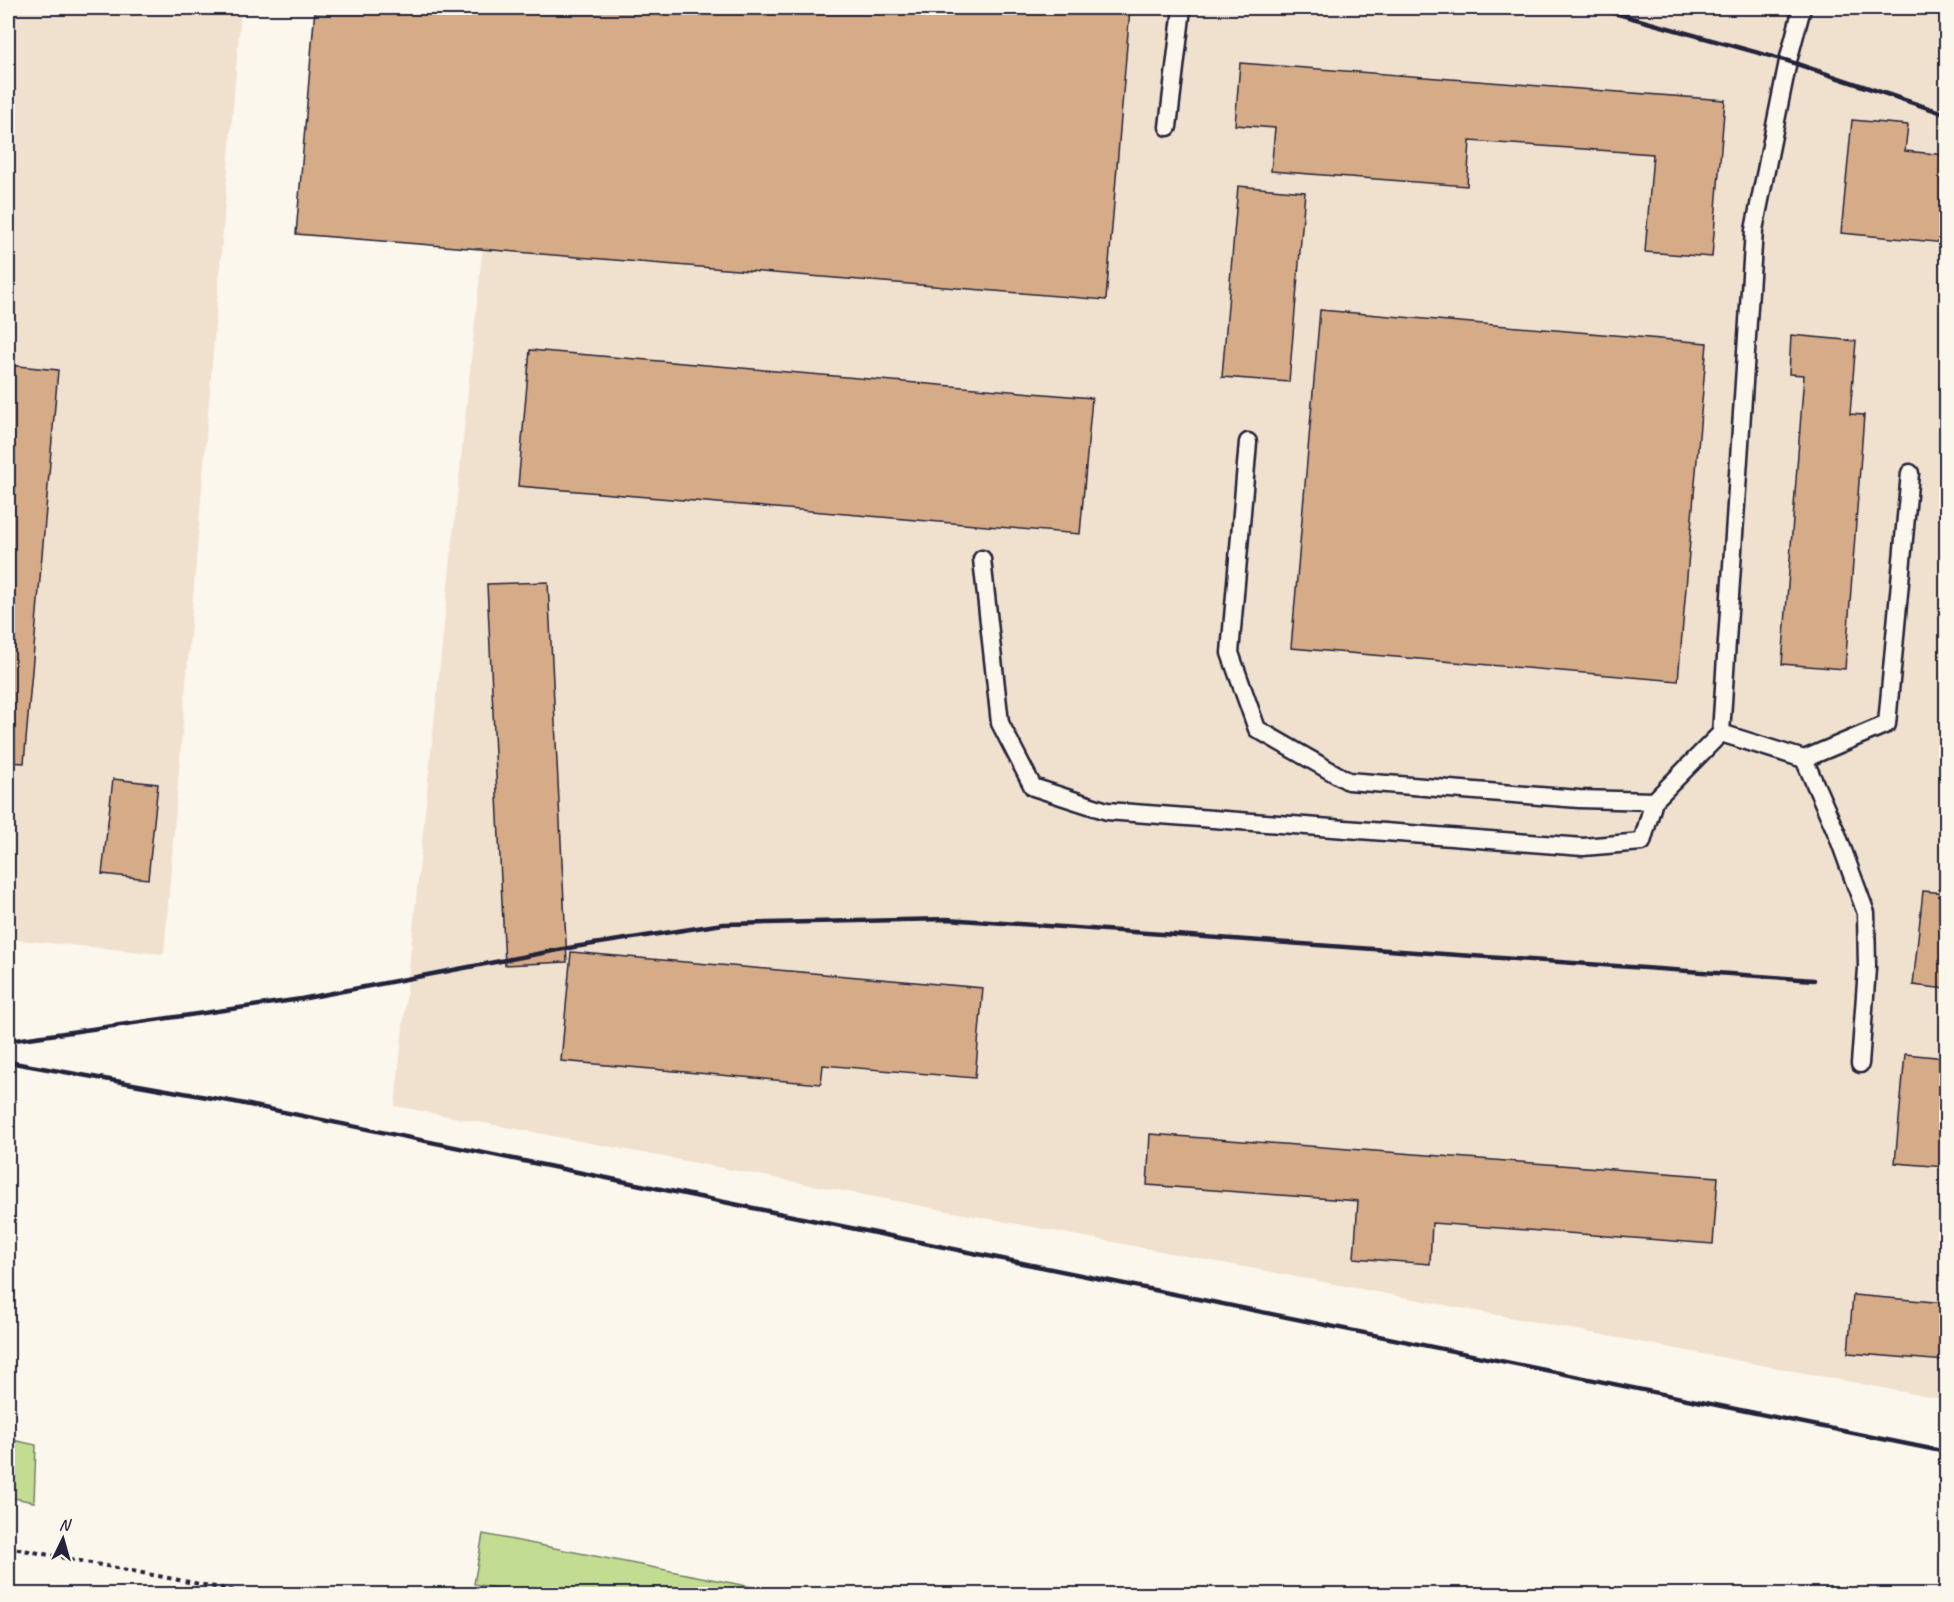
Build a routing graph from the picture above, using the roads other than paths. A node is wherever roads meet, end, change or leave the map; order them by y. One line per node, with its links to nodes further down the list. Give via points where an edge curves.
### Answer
1 (1182, 8): 3 (lane)
2 (1802, 8): 7 (lane, via 1754,230)
3 (1168, 127)
4 (1248, 442): 9 (lane, via 1230,653 1257,729 1348,781)
5 (1910, 473): 8 (lane, via 1887,724)
6 (982, 559): 9 (lane, via 1000,723 1033,787 1107,811 1583,847 1642,842)
7 (1721, 733): 8 (lane); 9 (lane)
8 (1804, 759): 10 (lane, via 1838,834 1866,913 1867,968)
9 (1654, 801)
10 (1860, 1064)

